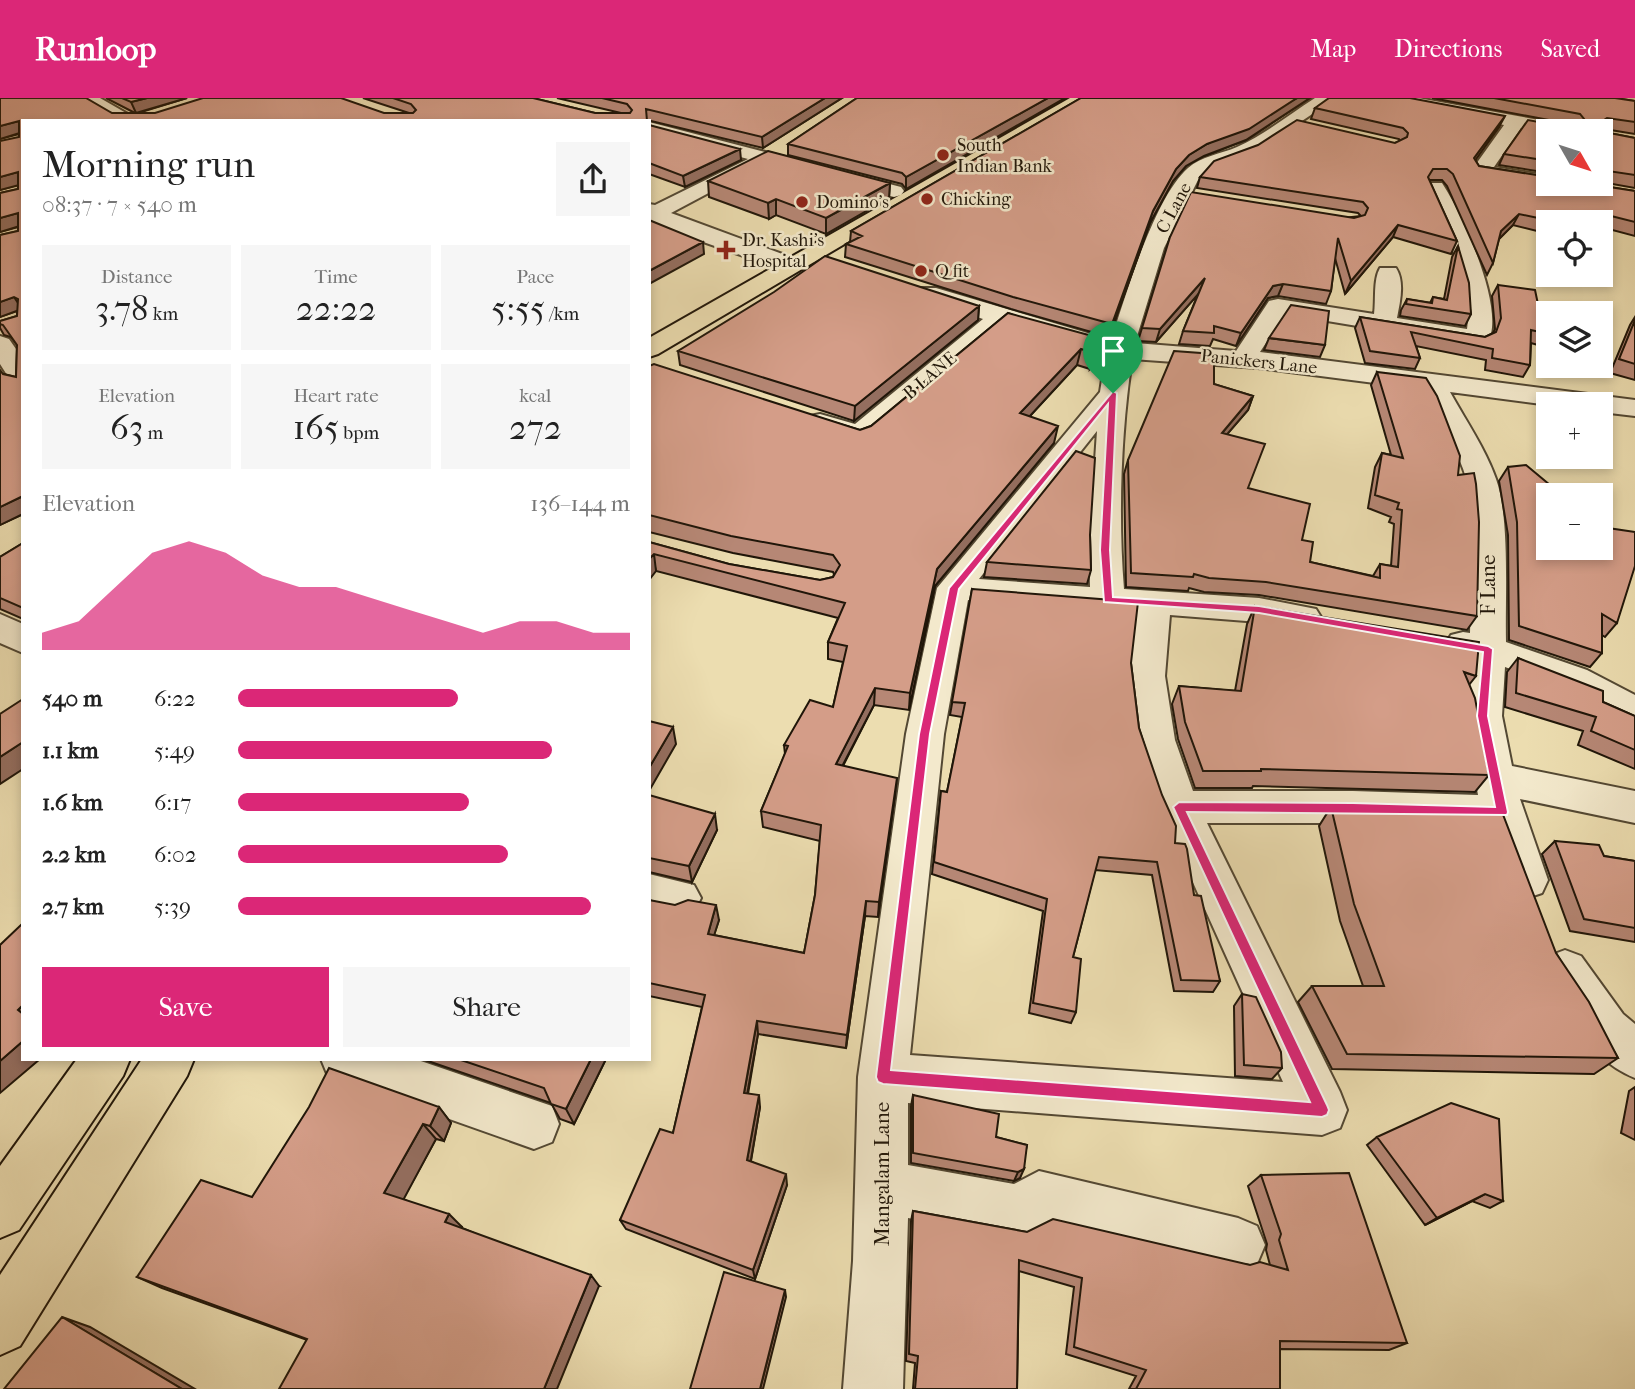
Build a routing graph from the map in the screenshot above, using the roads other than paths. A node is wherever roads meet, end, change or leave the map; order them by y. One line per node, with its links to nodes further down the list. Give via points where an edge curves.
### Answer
1 (86, 98): 6 (street)
2 (1055, 98): 18 (main road)
3 (1083, 98): 24 (main road)
4 (1327, 98): 7 (street, C Lane)
5 (1390, 98): 8 (street)
6 (136, 119)
7 (1290, 122): 11 (street); 19 (street, C Lane, via 1246,150 1202,166)
8 (1515, 123): 9 (street); 14 (street)
9 (1536, 126)
10 (651, 127): 13 (street)
11 (1311, 127)
12 (789, 143): 13 (street)
13 (768, 156): 18 (street); 23 (street)
14 (1481, 171): 15 (street); 17 (street)
15 (1536, 180)
16 (1435, 187): 33 (street, via 1466,259 1482,325)
17 (1465, 187)
18 (894, 191): 25 (main road)
19 (1178, 194): 21 (street); 34 (street, C Lane, via 1153,248)
20 (1536, 196): 22 (street)
21 (1204, 198)
22 (1536, 203)
23 (654, 211): 25 (street, via 677,225)
24 (810, 255): 26 (street); 36 (main road)
25 (778, 260): 31 (main road)
26 (848, 266)
27 (899, 283): 29 (street, Panickers Lane)
28 (1364, 283): 30 (street, via 1388,279)
29 (1001, 317): 34 (street, Panickers Lane); 42 (street, B LANE, via 859,435)
30 (1384, 323): 33 (street); 35 (street, via 1278,306)
31 (651, 330)
32 (4, 331): 37 (street)
33 (1478, 338): 39 (street)
34 (1120, 350): 35 (street, Panickers Lane); 40 (street, Mangalam Lane)
35 (1243, 359): 38 (street, Panickers Lane)
36 (652, 361)
37 (21, 375)
38 (1431, 383): 39 (street, Panickers Lane); 51 (street, F Lane, via 1471,454 1488,505)
39 (1486, 390): 41 (street, Panickers Lane)
40 (1113, 393): 44 (street, Mangalam Lane); 45 (street, via 1105,550)
41 (1624, 406): 43 (street)
42 (795, 414)
43 (1635, 433)
44 (954, 588): 45 (street); 60 (street, Mangalam Lane, via 925,734)
45 (1108, 600): 46 (street)
46 (1154, 603): 47 (street, via 1259,610); 54 (street, via 1147,676 1156,740)
47 (1340, 623)
48 (0, 626): 50 (street)
49 (1434, 639): 51 (street)
50 (21, 640)
51 (1488, 649): 52 (street, via 1589,686); 53 (street, F Lane, via 1483,716)
52 (1635, 713)
53 (1499, 795): 54 (street, via 1353,807); 55 (street); 56 (street, F Lane, via 1554,955 1606,1030)
54 (1179, 807): 60 (street, via 1322,1110)
55 (1635, 807)
56 (1635, 1054)
57 (105, 1061): 63 (main road)
58 (169, 1061): 65 (main road)
59 (351, 1061): 61 (street)
60 (883, 1077): 62 (street, Mangalam Lane)
61 (534, 1124)
62 (882, 1187): 64 (street, via 1021,1212 1040,1198); 66 (street, Mangalam Lane)
63 (0, 1212)
64 (1238, 1245)
65 (0, 1326)
66 (873, 1389)

